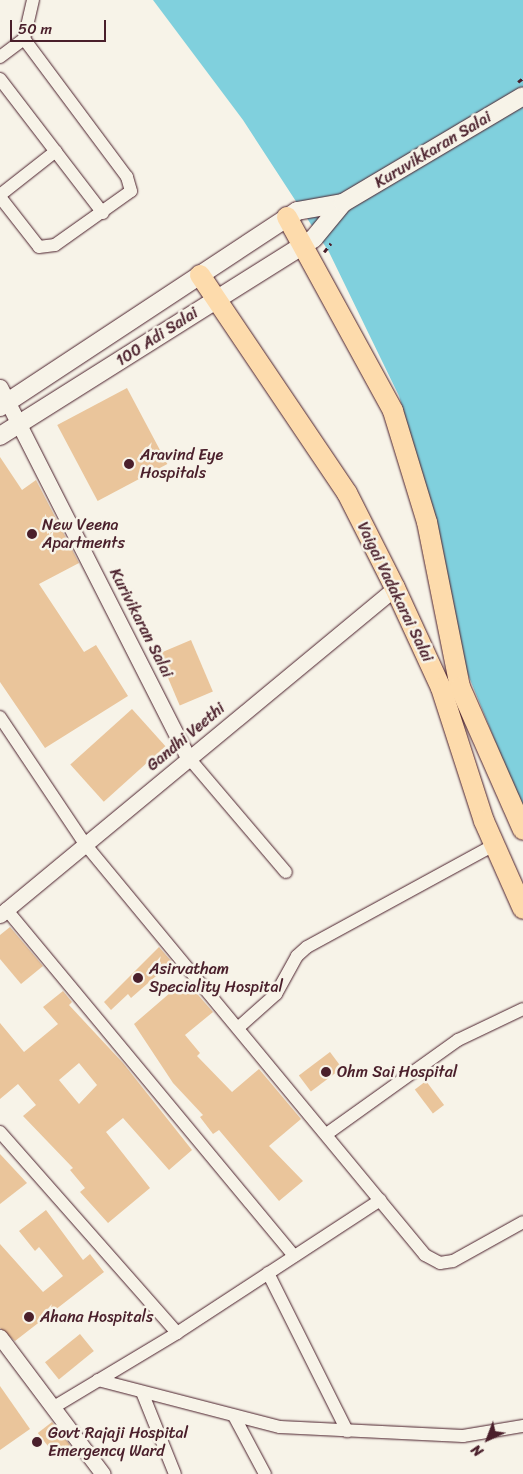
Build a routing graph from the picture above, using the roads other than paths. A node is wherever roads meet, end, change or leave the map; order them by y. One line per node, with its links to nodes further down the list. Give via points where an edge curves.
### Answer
1 (33, 0): 2 (street)
2 (24, 40): 3 (street); 9 (street, via 131,184 131,191)
3 (0, 57)
4 (0, 79): 6 (street)
5 (523, 96): 8 (main road, Kuruvikkaran Salai)
6 (56, 151): 7 (street); 9 (street)
7 (0, 196): 9 (street, via 39,247 54,245)
8 (344, 204): 10 (main road, Kuruvikkaran Salai); 11 (main road, Kuruvikkaran Salai)
9 (103, 213)
10 (292, 214): 11 (main road, Vaigai Vadakarai Salai); 12 (main road, 100 Adi Salai)
11 (308, 242): 13 (main road, 100 Adi Salai); 20 (main road, Vaigai Vadakarai Salai, via 393,411 427,522 460,687)
12 (200, 275): 13 (main road, Vaigai Vadakarai Salai); 14 (main road, 100 Adi Salai)
13 (215, 300): 15 (main road, 100 Adi Salai); 17 (main road, Vaigai Vadakarai Salai, via 347,494)
14 (2, 399): 15 (street, Kurivikaran Salai)
15 (22, 424): 16 (main road, 100 Adi Salai); 19 (street, Kurivikaran Salai)
16 (0, 436)
17 (395, 588): 19 (street, Gandhi Veethi); 22 (main road, Vaigai Vadakarai Salai, via 441,688)
18 (0, 717): 21 (street)
19 (188, 757): 21 (street, Gandhi Veethi); 23 (street)
20 (523, 830)
21 (85, 844): 25 (street, Gandhi Veethi); 27 (street)
22 (494, 845): 24 (main road, Vaigai Vadakarai Salai); 27 (street, via 307,947 296,956 276,994)
23 (286, 872)
24 (523, 909)
25 (3, 912): 32 (street)
26 (523, 1009): 29 (street, via 458,1040)
27 (239, 1027): 29 (street)
28 (0, 1132): 34 (street)
29 (328, 1133): 30 (street)
30 (380, 1200): 31 (street, via 425,1255 440,1263); 32 (street)
31 (522, 1223)
32 (294, 1256): 33 (street)
33 (268, 1273): 34 (street); 41 (street)
34 (177, 1333): 36 (street)
35 (0, 1337): 38 (street)
36 (98, 1380): 37 (street); 38 (street)
37 (142, 1392): 39 (street); 43 (street)
38 (54, 1408): 42 (street)
39 (234, 1416): 41 (street, via 280,1427); 44 (street)
40 (523, 1426): 41 (street, via 463,1436)
41 (347, 1431)
42 (103, 1474)
43 (175, 1474)
44 (265, 1474)

